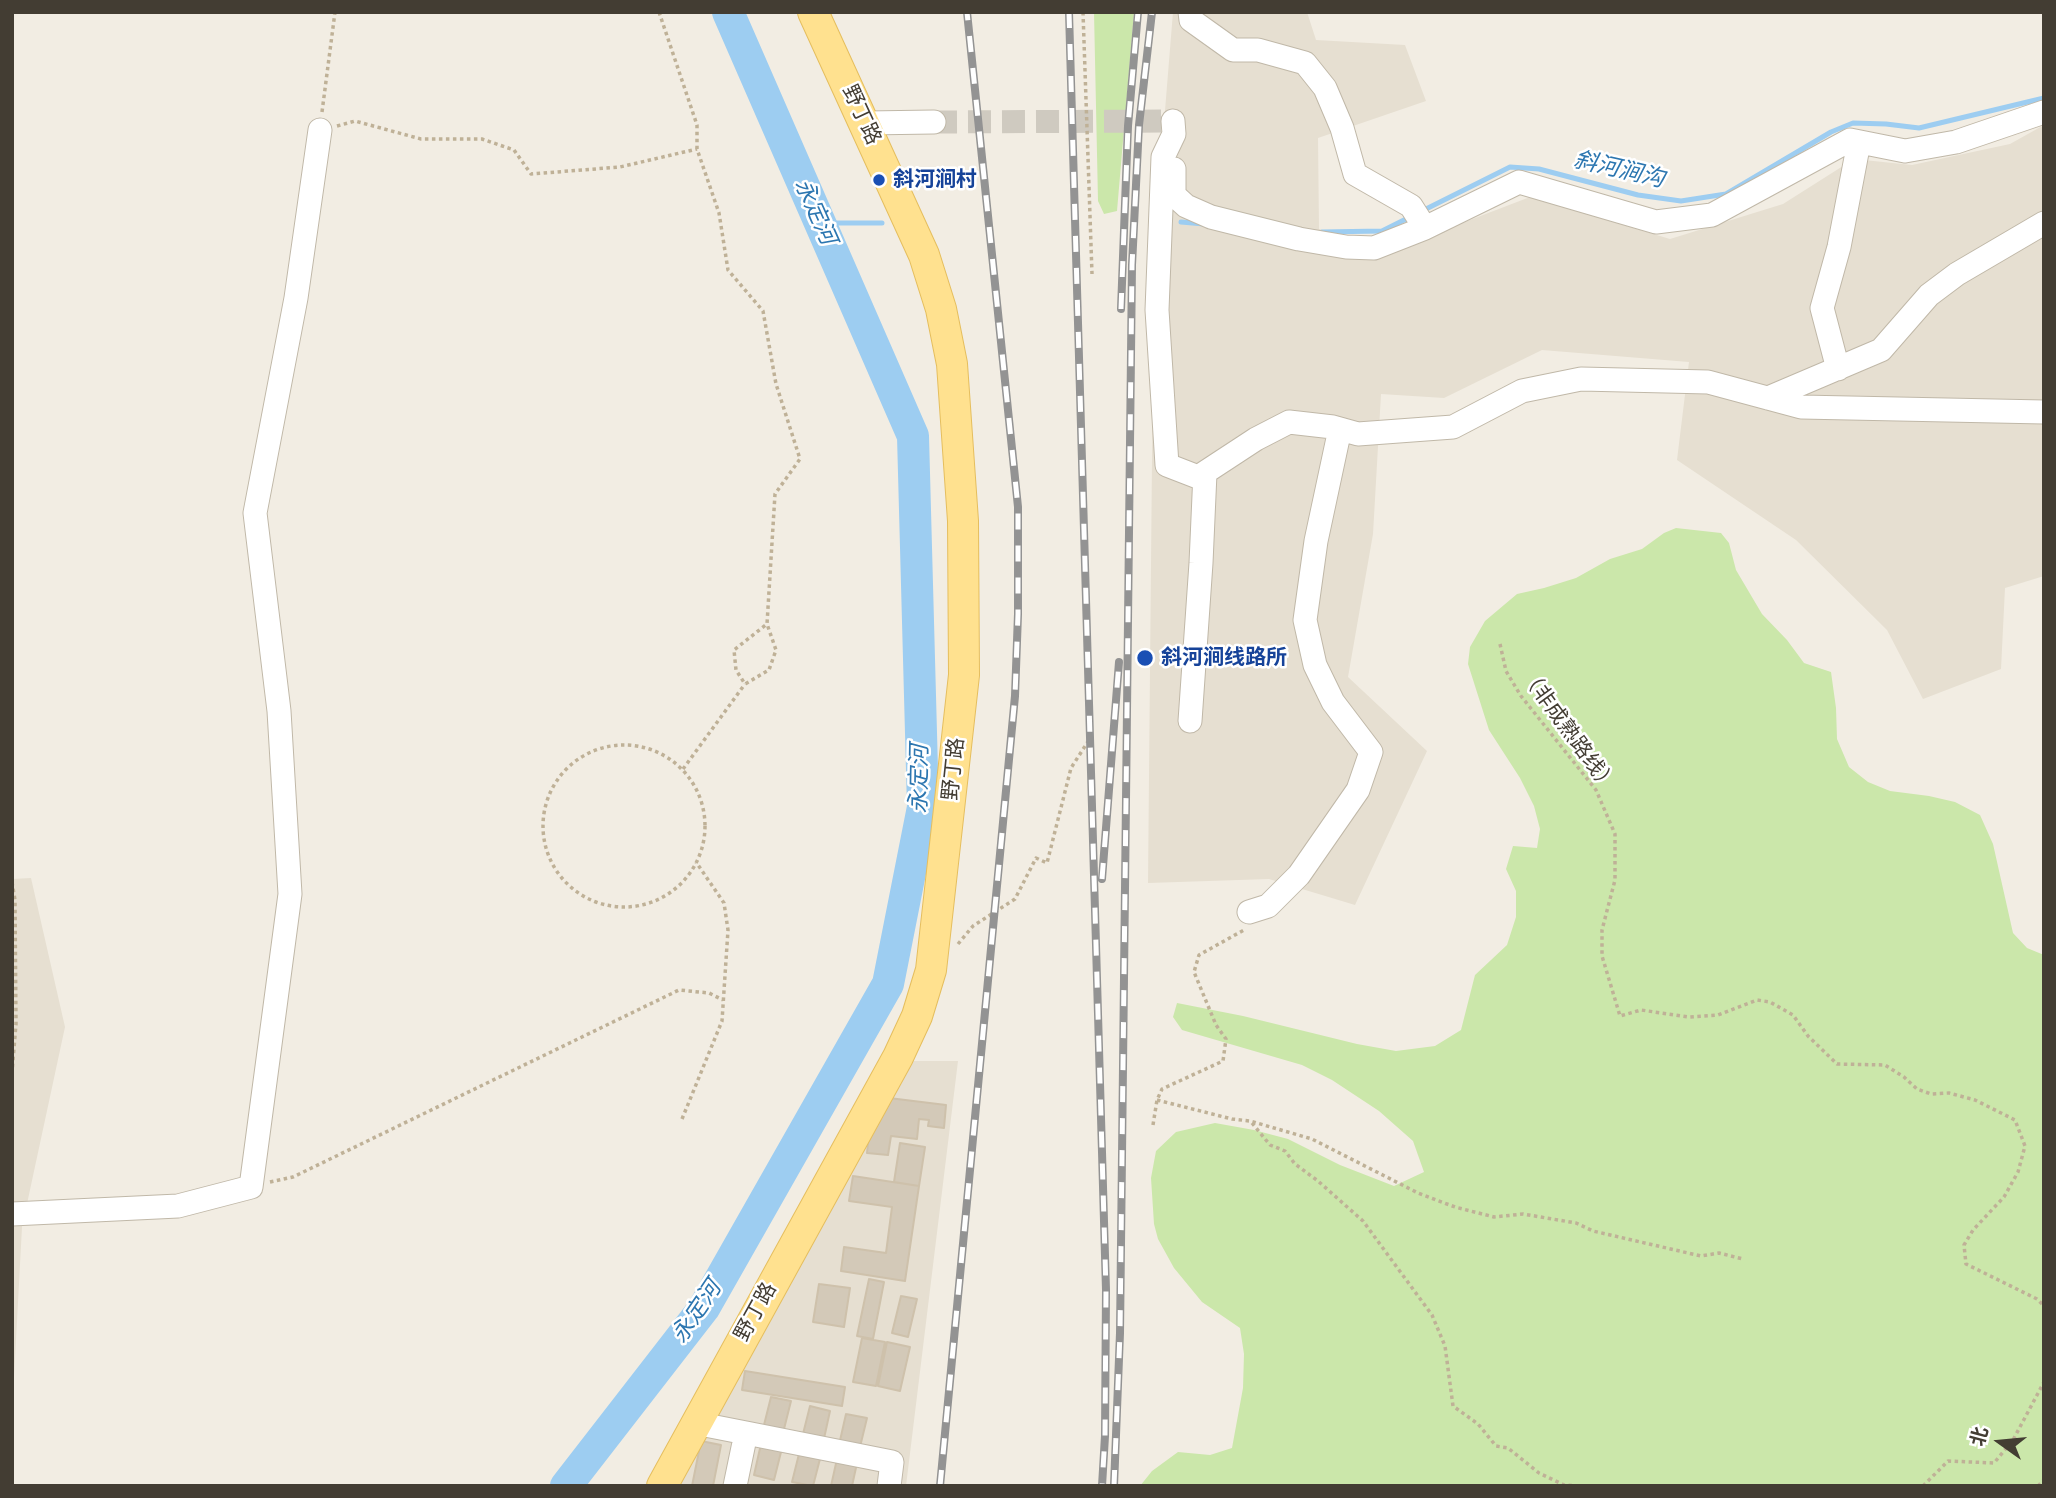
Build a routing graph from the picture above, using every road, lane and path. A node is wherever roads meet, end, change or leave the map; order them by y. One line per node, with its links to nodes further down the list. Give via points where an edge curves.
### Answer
1 (335, 12): 9 (path)
2 (659, 12): 11 (path, via 697,125)
3 (813, 12): 8 (main road, 野丁路)
4 (1083, 12): 14 (path)
5 (1190, 12): 12 (street, via 1191,20 1233,50 1258,50 1305,63 1325,88 1354,174)
6 (2044, 112): 10 (street, via 1956,142 1905,151)
7 (934, 122): 8 (street)
8 (866, 123): 43 (main road, 野丁路, via 924,255 942,309 952,364 963,521 964,675 931,970 898,1057)
9 (320, 130): 11 (path, via 355,121 421,139 482,139 514,149 531,174 620,167); 38 (street, via 296,298 256,513 279,711 290,894)
10 (1859, 142): 12 (street, via 1850,140 1712,215 1656,222 1519,182); 15 (street, via 1822,308)
11 (697, 149): 20 (path, via 719,213 728,270 763,311 776,384 800,459 775,494)
12 (1419, 218): 19 (street, via 1374,248 1284,236 1211,217 1174,195 1174,128 1163,157 1157,310 1167,465 1198,477)
13 (2044, 223): 15 (street, via 1929,295 1881,350)
14 (1092, 274)
15 (1838, 369): 16 (street)
16 (1768, 398): 17 (street, via 1801,407); 18 (street, via 1708,382 1581,379 1522,391 1453,427 1358,434)
17 (2044, 412)
18 (1340, 429): 19 (street, via 1289,422); 29 (street, via 1305,620 1315,665 1333,702 1371,752 1358,790 1299,875)
19 (1205, 473): 23 (street)
20 (767, 624): 22 (path, via 776,650 769,670); 22 (path, via 734,650 736,670)
21 (1500, 644): 41 (path, （非成熟路线）, via 1506,671 1521,696 1596,790 1615,834 1615,880 1602,930 1602,956 1620,1016 1641,1010 1689,1017 1718,1015 1757,1000 1770,1002 1793,1016 1836,1064 1885,1065 1917,1089 1975,1100 2015,1120 2025,1146 2018,1172 2004,1197 1964,1245 1966,1264)
22 (745, 684): 25 (path)
23 (1190, 721)
24 (1089, 740): 30 (path, via 1071,768 1047,863 1036,858 1015,899 973,926)
25 (683, 769): 26 (path, via 699,792 706,819); 26 (path, via 662,754 637,745 611,745 587,754 566,769 551,791 543,816 544,842 554,867 570,887 592,901 619,908 647,905 672,893)
26 (696, 862): 32 (path, via 724,903 728,930)
27 (12, 882): 28 (path)
28 (13, 908): 31 (path)
29 (1259, 909): 34 (path, via 1260,924 1199,955 1194,972 1226,1039 1223,1062 1162,1089)
30 (956, 949)
31 (14, 994): 33 (path)
32 (723, 1000): 35 (path, via 722,1021); 38 (path, via 709,993 679,990 293,1177)
33 (12, 1073)
34 (1157, 1100): 36 (path); 37 (path)
35 (682, 1119)
36 (1250, 1121): 40 (path, via 1312,1139 1455,1207 1494,1217 1523,1214 1576,1223 1701,1256 1719,1253); 49 (path, via 1270,1145 1285,1151 1363,1222 1432,1315 1445,1346 1453,1406 1478,1424 1496,1446 1508,1448 1539,1474)
37 (1153, 1125)
38 (251, 1187): 39 (street, via 178,1206)
39 (12, 1214)
40 (1743, 1259)
41 (2044, 1306)
42 (2044, 1382): 50 (path, via 2013,1440 1994,1463 1948,1461)
43 (695, 1423): 44 (street); 46 (main road, 野丁路)
44 (746, 1433): 47 (street); 48 (street, via 892,1462)
45 (2044, 1480): 51 (path)
46 (662, 1486)
47 (735, 1486)
48 (889, 1486)
49 (1577, 1486)
50 (1923, 1486)
51 (2038, 1486)

